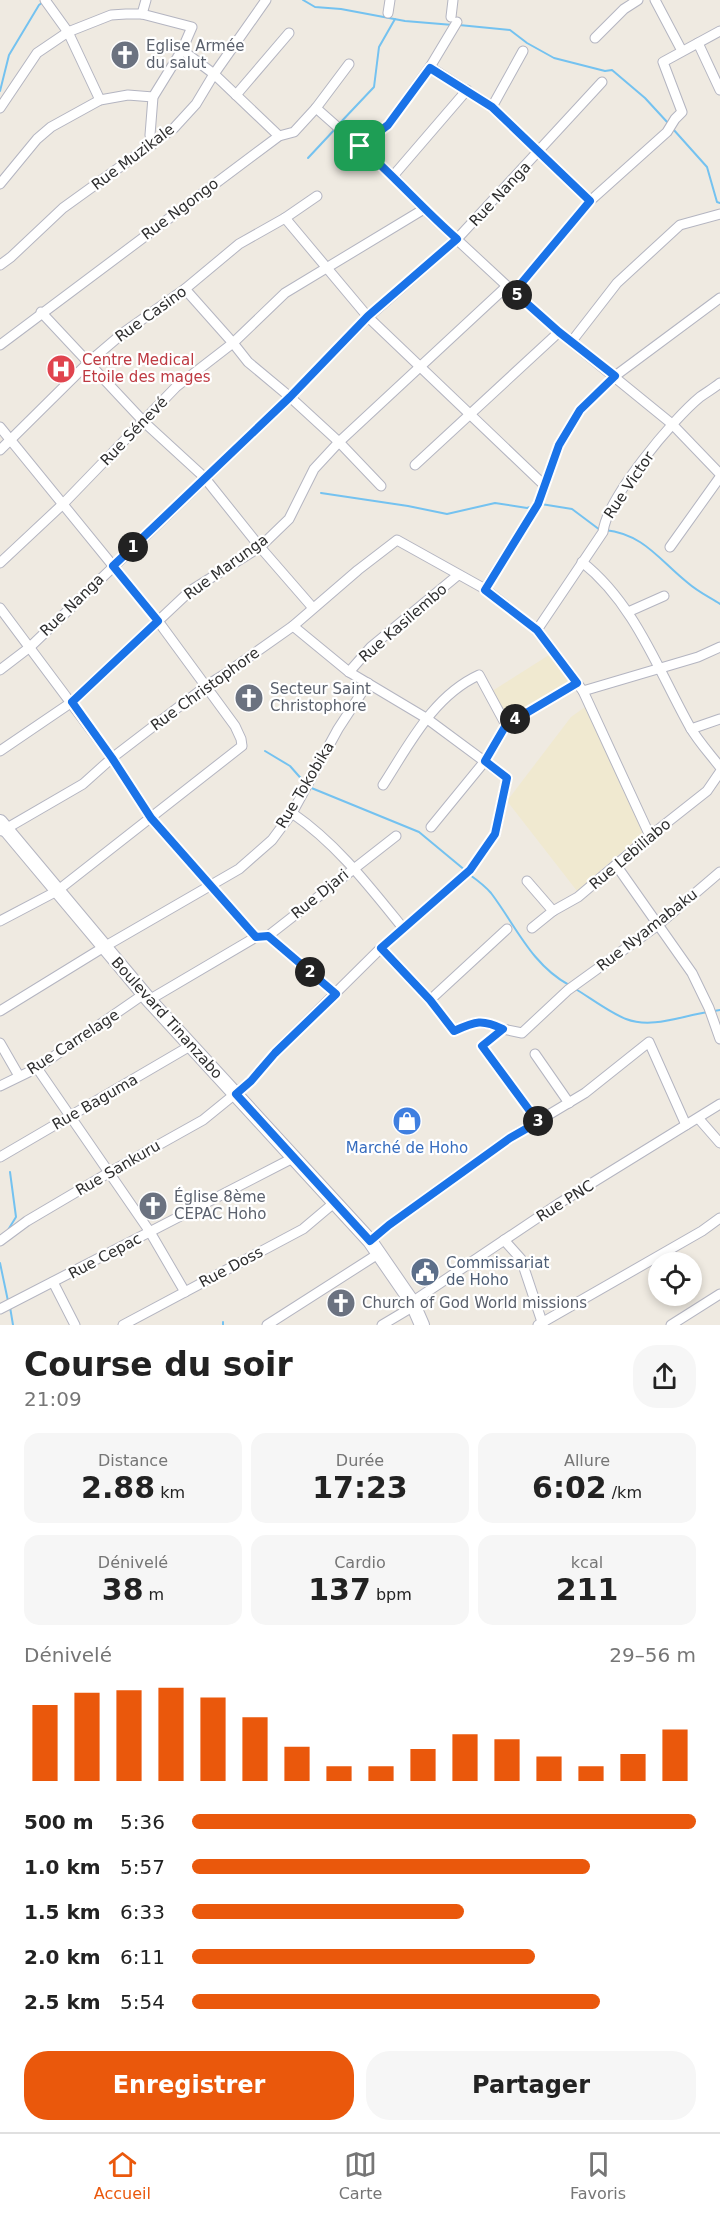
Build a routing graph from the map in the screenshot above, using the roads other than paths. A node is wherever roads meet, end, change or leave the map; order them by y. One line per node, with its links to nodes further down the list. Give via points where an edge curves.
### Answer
1 (146, 0): 10 (street)
2 (266, 0): 21 (street, Rue Muzikale)
3 (390, 0): 9 (street)
4 (453, 0): 20 (street, via 454,23)
5 (638, 0): 8 (street)
6 (655, 0): 18 (street)
7 (46, 1): 11 (street)
8 (622, 4): 14 (street)
9 (388, 13)
10 (142, 14): 11 (street, via 111,15); 16 (street, via 192,27)
11 (68, 32): 27 (street); 29 (street, via 37,53)
12 (720, 32): 15 (street)
13 (289, 33): 25 (street)
14 (595, 38)
15 (698, 43): 18 (street); 24 (street)
16 (182, 50): 21 (street); 26 (street)
17 (523, 51): 28 (street)
18 (682, 51): 38 (street, Rue Marunga, via 663,62 682,112 667,132)
19 (348, 64): 30 (street, Rue Ngongo)
20 (430, 68): 23 (street); 33 (street, via 388,125)
21 (214, 74): 25 (street); 32 (street, Rue Muzikale, via 196,104)
22 (602, 82): 34 (street, Rue Nanga)
23 (467, 90): 28 (street); 35 (street)
24 (720, 90)
25 (236, 95): 31 (street)
26 (153, 97): 27 (street, via 128,95); 32 (street)
27 (100, 100): 36 (street, via 51,127)
28 (492, 107): 34 (street)
29 (0, 108)
30 (316, 108): 31 (street, Rue Ngongo, via 294,132); 33 (street)
31 (279, 136): 48 (street, Rue Ngongo)
32 (152, 145): 43 (street, Rue Muzikale, via 63,208)
33 (360, 146): 35 (street)
34 (540, 152): 38 (street); 42 (street, Rue Nanga)
35 (393, 176): 39 (street)
36 (0, 184)
37 (317, 196): 41 (street, Rue Casino)
38 (590, 201): 46 (street, Rue Marunga)
39 (424, 209): 42 (street); 44 (street, Rue Sénevé)
40 (720, 214): 51 (street, via 680,225 617,283)
41 (285, 218): 44 (street); 45 (street, Rue Casino, via 239,244)
42 (457, 239): 46 (street); 49 (street, Rue Nanga)
43 (0, 265)
44 (325, 267): 49 (street); 52 (street, Rue Sénevé, via 285,293)
45 (185, 289): 52 (street); 54 (street, Rue Casino)
46 (510, 289): 50 (street); 55 (street, Rue Marunga)
47 (720, 298): 56 (street)
48 (41, 312): 53 (street, Rue Ngongo); 54 (street)
49 (368, 316): 55 (street); 58 (street, Rue Nanga)
50 (559, 332): 51 (street); 59 (street)
51 (572, 341): 56 (street)
52 (233, 343): 58 (street, via 248,362); 60 (street, Rue Sénevé, via 176,387)
53 (0, 345)
54 (89, 362): 60 (street); 63 (street, Rue Casino)
55 (420, 368): 59 (street); 64 (street, Rue Marunga)
56 (615, 376): 61 (street); 69 (street, via 580,410 559,445)
57 (720, 383): 61 (street, Rue Victor, via 700,396)
58 (290, 397): 64 (street); 68 (street, Rue Nanga)
59 (469, 416): 66 (street); 69 (street)
60 (144, 422): 68 (street); 71 (street, Rue Sénevé)
61 (672, 424): 67 (street); 74 (street, Rue Victor, via 626,484 604,521 603,532)
62 (0, 427): 63 (street)
63 (11, 439): 65 (street, Rue Casino); 71 (street)
64 (339, 442): 70 (street); 72 (street, Rue Marunga, via 314,469 289,519)
65 (0, 450)
66 (415, 465)
67 (720, 475): 73 (street)
68 (204, 477): 72 (street); 76 (street, Rue Nanga)
69 (544, 485): 78 (street, via 538,504)
70 (381, 486)
71 (63, 504): 75 (street, Rue Sénevé); 76 (street)
72 (260, 547): 81 (street); 83 (street, Rue Marunga, via 190,591)
73 (670, 547)
74 (582, 562): 82 (street); 85 (street, Rue Victor)
75 (0, 563)
76 (113, 566): 83 (street); 86 (street, Rue Nanga)
77 (458, 575): 78 (street); 81 (street, Rue Christophore, via 398,540); 90 (street, Rue Kasilembo, via 371,647)
78 (485, 590): 85 (street)
79 (664, 596): 82 (street)
80 (0, 608): 86 (street)
81 (313, 608): 84 (street, Rue Christophore)
82 (628, 612): 88 (street)
83 (158, 621): 93 (street); 95 (street, Rue Marunga)
84 (293, 626): 90 (street); 93 (street, Rue Christophore)
85 (537, 630): 92 (street)
86 (30, 647): 89 (street, Rue Nanga); 95 (street)
87 (720, 647): 88 (street)
88 (660, 668): 94 (street); 99 (street)
89 (0, 670)
90 (349, 672): 91 (street)
91 (368, 683): 96 (street); 106 (street, Rue Tokobika)
92 (577, 683): 94 (street); 98 (street)
93 (206, 686): 101 (street, Rue Christophore); 107 (street, via 235,726 242,746)
94 (583, 691): 111 (street)
95 (72, 702): 100 (street, Rue Marunga); 101 (street)
96 (426, 718): 98 (street, via 462,683 479,675); 102 (street); 105 (street)
97 (720, 719): 99 (street)
98 (506, 725): 102 (street)
99 (691, 729): 103 (street)
100 (0, 751)
101 (112, 758): 107 (street); 109 (street, Rue Christophore, via 83,784)
102 (485, 761): 108 (street); 121 (street, Rue Sankuru, via 507,778 495,834 468,872)
103 (720, 767)
104 (720, 772): 111 (street, Rue Lebiliabo, via 707,791)
105 (383, 785)
106 (292, 813): 113 (street, via 315,828); 116 (street, Rue Tokobika, via 272,840 239,869)
107 (151, 818): 116 (street); 117 (street)
108 (431, 827)
109 (2, 828): 117 (street, Boulevard Tinanzabo)
110 (396, 836): 113 (street, Rue Djari)
111 (650, 836): 112 (street, Rue Lebiliabo)
112 (616, 865): 118 (street, Rue Lebiliabo, via 578,897); 120 (street)
113 (354, 867): 121 (street); 124 (street, Rue Djari)
114 (720, 872): 120 (street, Rue Nyamabaku)
115 (527, 881): 118 (street)
116 (210, 886): 125 (street); 126 (street, Rue Tokobika)
117 (57, 891): 119 (street); 126 (street, Boulevard Tinanzabo)
118 (554, 911): 122 (street, Rue Lebiliabo)
119 (0, 921)
120 (658, 925): 132 (street, Rue Nyamabaku, via 571,988 522,1033); 133 (street, via 692,973)
121 (403, 928): 127 (street, Rue Sankuru)
122 (532, 928)
123 (507, 929): 130 (street)
124 (268, 936): 125 (street); 128 (street)
125 (256, 937): 129 (street)
126 (104, 947): 129 (street, Boulevard Tinanzabo); 131 (street, Rue Tokobika)
127 (381, 948): 128 (street, Rue Sankuru); 130 (street)
128 (336, 994): 140 (street, Rue Sankuru)
129 (146, 997): 135 (street, Boulevard Tinanzabo); 137 (street, Rue Carrelage)
130 (430, 1000): 132 (street, via 454,1031 474,1022 489,1022)
131 (0, 1011)
132 (503, 1029): 145 (street, via 482,1046)
133 (720, 1040)
134 (0, 1043): 138 (street)
135 (190, 1046): 140 (street, Boulevard Tinanzabo); 143 (street, Rue Baguma)
136 (535, 1054): 141 (street)
137 (37, 1068): 138 (street, Rue Carrelage); 143 (street)
138 (19, 1076): 139 (street, Rue Carrelage)
139 (0, 1086)
140 (236, 1094): 149 (street, Boulevard Tinanzabo); 150 (street, Rue Sankuru, via 204,1120)
141 (569, 1103): 145 (street); 146 (street, via 649,1042)
142 (720, 1104): 144 (street, Rue PNC)
143 (70, 1117): 148 (street, Rue Baguma); 150 (street)
144 (699, 1119): 146 (street, Rue PNC); 147 (street)
145 (538, 1122): 156 (street, via 510,1138)
146 (686, 1125): 154 (street, Rue PNC)
147 (720, 1143)
148 (0, 1157)
149 (293, 1158): 151 (street, Boulevard Tinanzabo); 153 (street, Rue Cepac)
150 (110, 1172): 153 (street); 155 (street, Rue Sankuru)
151 (335, 1202): 156 (street, Boulevard Tinanzabo); 159 (street, Rue Doss, via 303,1228)
152 (720, 1218): 163 (street)
153 (150, 1232): 158 (street, Rue Cepac); 159 (street)
154 (504, 1240): 161 (street, Rue PNC); 163 (street, via 521,1259)
155 (0, 1241)
156 (370, 1241): 157 (street, Boulevard Tinanzabo)
157 (378, 1254): 161 (street, Boulevard Tinanzabo); 166 (street)
158 (53, 1282): 162 (street, Rue Cepac); 164 (street)
159 (185, 1292): 165 (street, Rue Doss)
160 (720, 1294): 169 (street)
161 (413, 1304): 167 (street, Rue PNC); 168 (street, Boulevard Tinanzabo)
162 (1, 1309)
163 (541, 1324)
164 (75, 1325)
165 (123, 1325)
166 (267, 1325)
167 (382, 1325)
168 (422, 1325)
169 (671, 1325)

